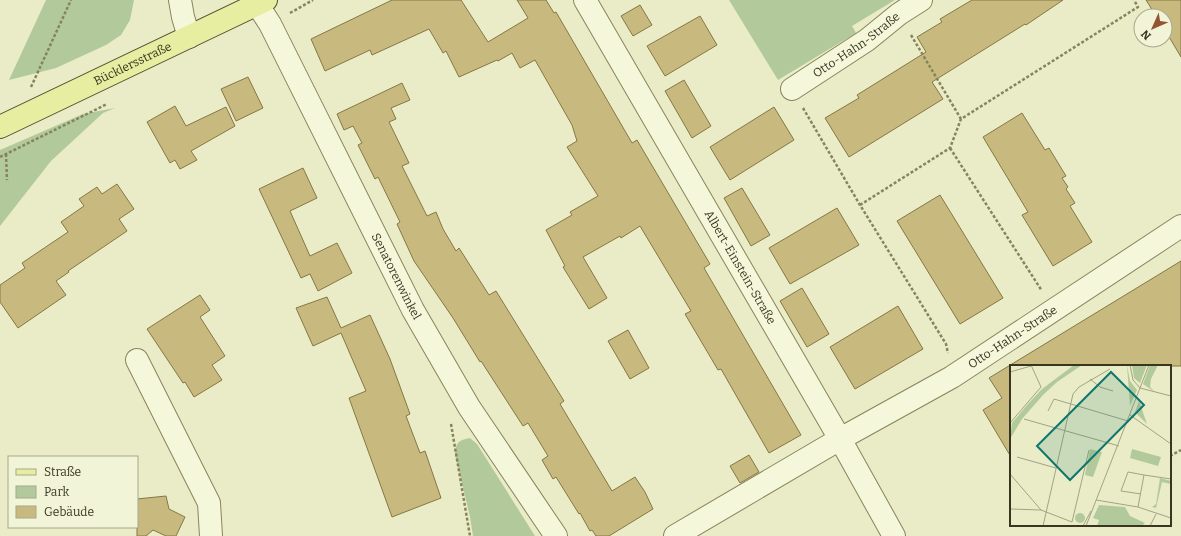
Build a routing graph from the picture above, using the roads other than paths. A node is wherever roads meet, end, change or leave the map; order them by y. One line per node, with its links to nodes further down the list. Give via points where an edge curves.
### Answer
1 (180, 0): 5 (street)
2 (585, 0): 10 (street, Albert-Einstein-Straße)
3 (921, 0): 6 (street, Otto-Hahn-Straße, via 867,40)
4 (261, 2): 5 (main road, Bücklersstraße); 12 (street, Senatorenwinkel, via 413,310 469,406)
5 (189, 37): 7 (main road, Bücklersstraße)
6 (792, 89)
7 (0, 127)
8 (1181, 226): 10 (street, Otto-Hahn-Straße, via 952,377)
9 (136, 360): 11 (street, via 209,503)
10 (840, 439): 13 (street, Otto-Hahn-Straße); 14 (street, Albert-Einstein-Straße)
11 (211, 536)
12 (556, 536)
13 (675, 536)
14 (894, 536)

